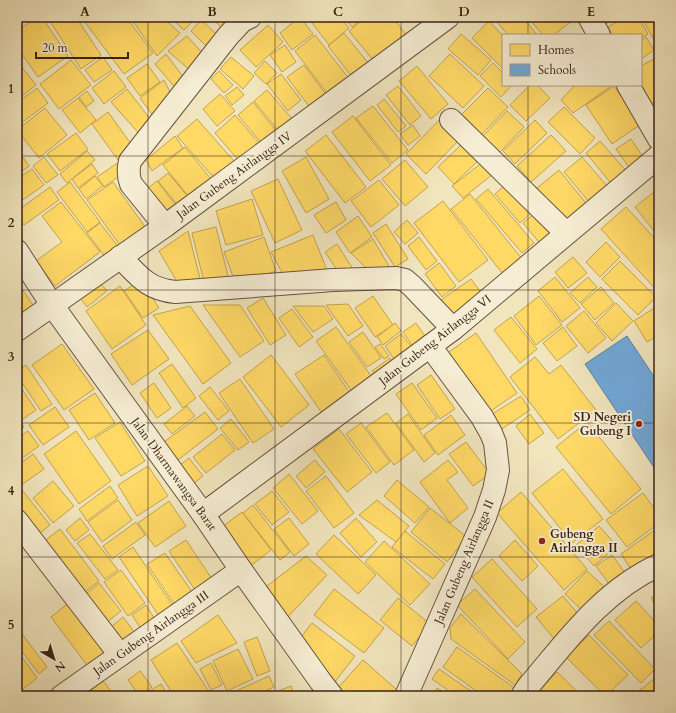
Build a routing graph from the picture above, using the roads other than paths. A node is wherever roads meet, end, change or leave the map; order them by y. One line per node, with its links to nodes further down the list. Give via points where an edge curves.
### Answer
1 (250, 17): 9 (street, via 242,21 228,36 130,161 131,184)
2 (448, 17): 9 (street, Jalan Gubeng Airlangga IV)
3 (589, 17): 4 (street)
4 (598, 34)
5 (629, 86): 7 (street)
6 (452, 120): 10 (street)
7 (659, 139)
8 (659, 156): 10 (street, Jalan Gubeng Airlangga VI)
9 (165, 226): 12 (street, Jalan Gubeng Airlangga IV)
10 (566, 234): 14 (street, Jalan Gubeng Airlangga VI)
11 (17, 251): 13 (street, Jalan Dharmawangsa Barat)
12 (120, 257): 13 (street, Jalan Gubeng Airlangga IV); 14 (street, via 146,283 163,291 175,292 396,278 405,280 412,286)
13 (52, 305): 15 (street, Jalan Gubeng Airlangga IV); 17 (street, Jalan Dharmawangsa Barat)
14 (453, 329): 16 (street, Jalan Gubeng Airlangga VI)
15 (17, 330)
16 (430, 346): 17 (street, Jalan Gubeng Airlangga VI); 24 (street, Jalan Gubeng Airlangga II, via 491,433 495,443 498,470 485,517)
17 (203, 514): 20 (street, Jalan Dharmawangsa Barat)
18 (17, 521): 21 (street)
19 (659, 565): 25 (street, via 642,573 602,602)
20 (241, 570): 21 (street, Jalan Gubeng Airlangga III); 23 (street, Jalan Dharmawangsa Barat)
21 (120, 655): 22 (street, Jalan Gubeng Airlangga III)
22 (73, 693)
23 (332, 696)
24 (406, 696)
25 (522, 696)

